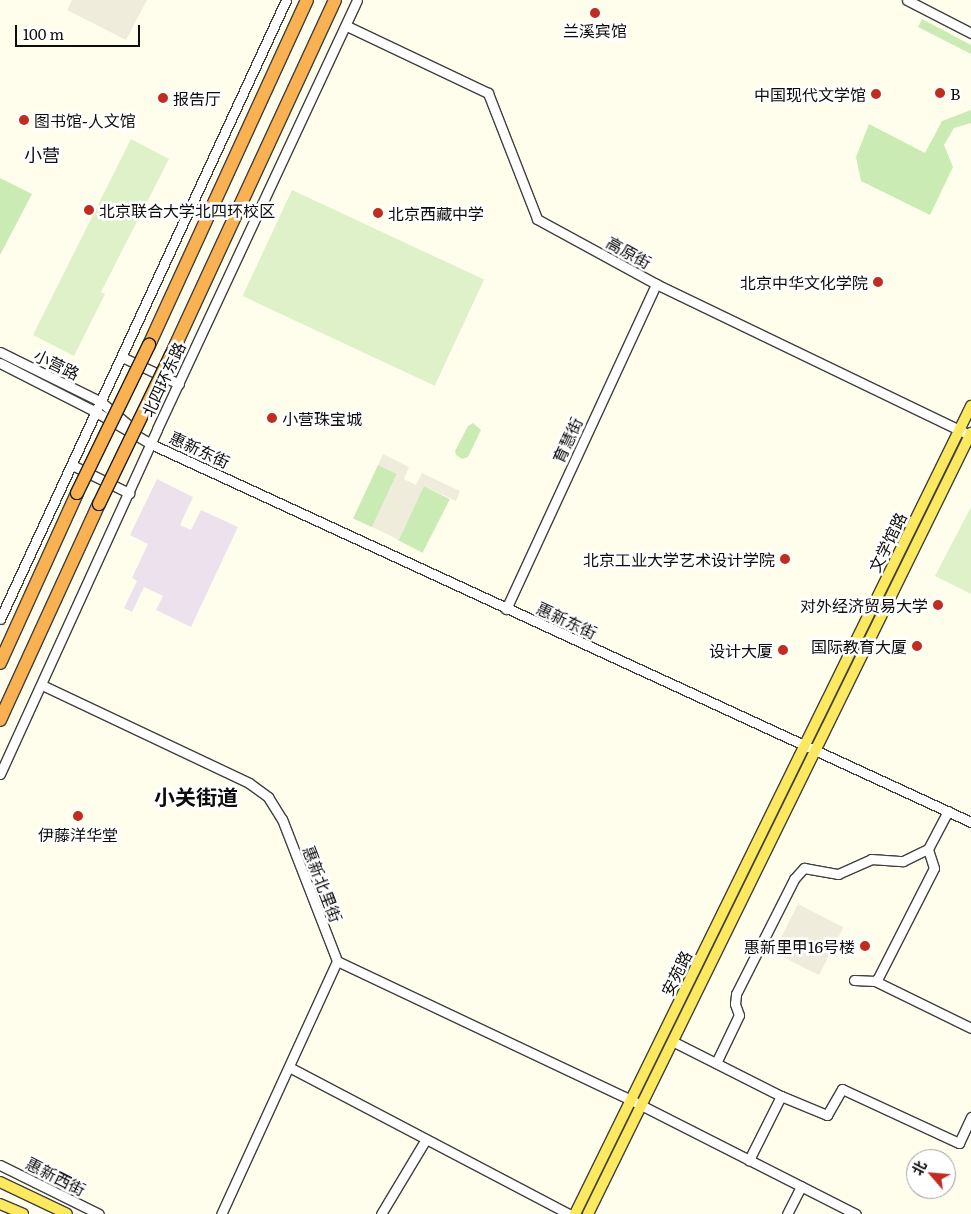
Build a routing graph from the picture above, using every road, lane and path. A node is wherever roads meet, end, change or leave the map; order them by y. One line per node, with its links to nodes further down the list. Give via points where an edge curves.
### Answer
1 (286, 0): 10 (street)
2 (307, 0): 23 (highway, 北四环东路, bridge)
3 (335, 0): 25 (highway, 北四环东路, bridge)
4 (357, 0): 6 (street, 北四环东路)
5 (907, 0): 7 (street)
6 (347, 26): 8 (street, 高原街, via 488,93 537,219); 12 (street, 北四环东路)
7 (971, 33)
8 (656, 284): 16 (street, 高原街); 21 (street, 育慧街)
9 (0, 352): 13 (street, 小营路)
10 (122, 357): 12 (street); 13 (street)
11 (0, 363): 15 (street, 小营路)
12 (179, 384): 18 (street, 北四环东路)
13 (101, 402): 15 (street); 18 (street, 小营路)
14 (971, 406): 16 (main road, 文学馆路)
15 (96, 412): 18 (street, 小营路); 19 (street)
16 (959, 430): 17 (street, 高原街); 26 (main road, 文学馆路)
17 (970, 434): 27 (main road, 文学馆路)
18 (151, 444): 20 (street, 北四环东路); 21 (street, 惠新东街)
19 (72, 465): 20 (street); 22 (street)
20 (129, 493): 24 (street, 北四环东路)
21 (506, 608): 26 (street, 惠新东街)
22 (0, 619)
23 (0, 663)
24 (42, 685): 28 (street, 北四环东路); 32 (street, 惠新北里街, via 249,783 268,797 282,819)
25 (0, 720)
26 (804, 745): 27 (street, 惠新东街); 40 (main road, 安苑路)
27 (815, 750): 29 (street, 惠新东街); 36 (main road, 安苑路)
28 (0, 774)
29 (948, 811): 30 (street, 惠新东街); 31 (street)
30 (971, 822)
31 (928, 849): 34 (street, via 934,868); 37 (street, via 903,861 871,859 838,874 804,868 794,879 736,994 739,1015)
32 (337, 962): 38 (street); 40 (street)
33 (854, 980): 34 (street)
34 (875, 981): 35 (street)
35 (971, 1028)
36 (672, 1041): 37 (street); 40 (main road, 安苑路)
37 (716, 1063): 39 (street)
38 (289, 1067): 42 (street); 51 (street)
39 (781, 1096): 41 (street, via 827,1115 842,1089 959,1143); 43 (street)
40 (636, 1103): 43 (street); 54 (main road, 安苑路); 55 (main road, 安苑路)
41 (971, 1118)
42 (426, 1139): 52 (street); 53 (street)
43 (749, 1160): 46 (street)
44 (0, 1165): 50 (street, 惠新西街)
45 (0, 1182): 49 (main road, 惠新西街)
46 (801, 1186): 56 (street); 57 (street)
47 (0, 1204): 48 (main road)
48 (23, 1214)
49 (67, 1214)
50 (99, 1214)
51 (221, 1214)
52 (381, 1214)
53 (569, 1214)
54 (575, 1214)
55 (588, 1214)
56 (788, 1214)
57 (856, 1214)

